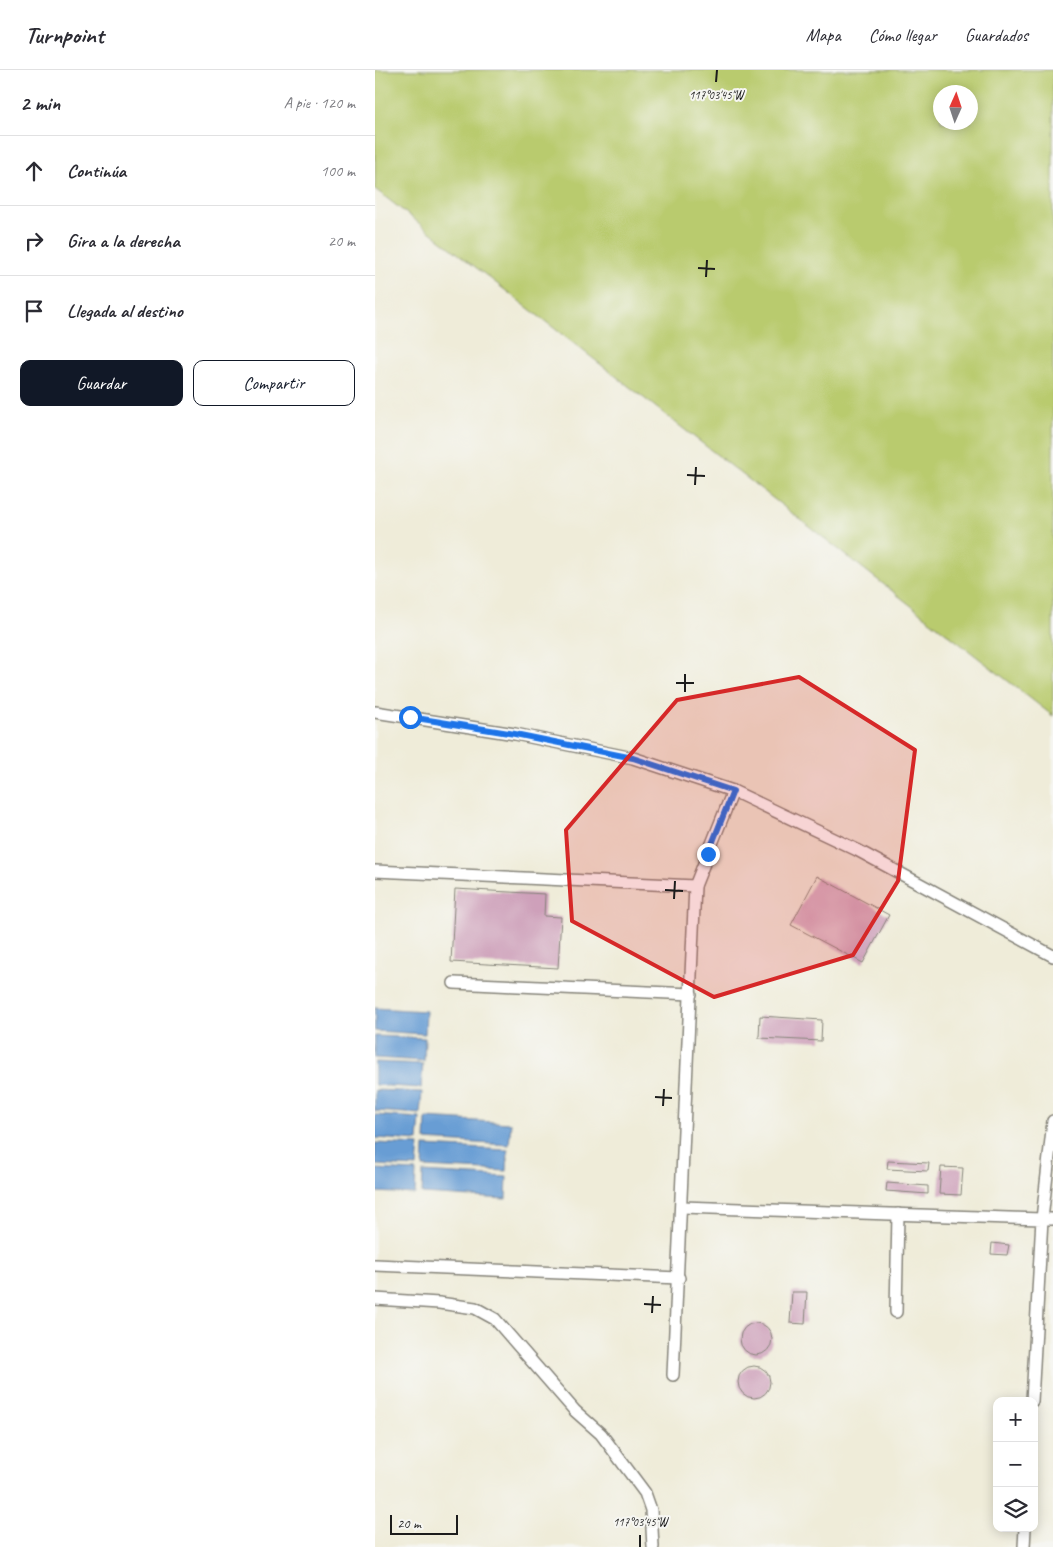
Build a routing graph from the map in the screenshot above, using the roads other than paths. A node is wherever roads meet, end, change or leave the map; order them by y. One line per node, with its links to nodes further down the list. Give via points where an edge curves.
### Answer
1 (375, 712): 2 (lane, via 515,734 633,758)
2 (733, 791): 4 (lane); 5 (lane, via 857,850)
3 (375, 871): 4 (lane)
4 (695, 886): 7 (lane)
5 (1053, 956)
6 (454, 984): 7 (lane)
7 (691, 994): 9 (lane)
8 (1053, 1121): 11 (lane)
9 (682, 1207): 10 (lane); 13 (lane)
10 (899, 1214): 11 (lane); 15 (lane)
11 (1047, 1219): 17 (lane)
12 (375, 1265): 13 (lane)
13 (679, 1278): 16 (lane)
14 (375, 1299): 19 (lane, via 475,1308 495,1319 575,1411 601,1434 645,1493 652,1518)
15 (896, 1312)
16 (673, 1375)
17 (1032, 1397)
18 (1025, 1532): 20 (lane)
19 (653, 1547)
20 (1024, 1547)

